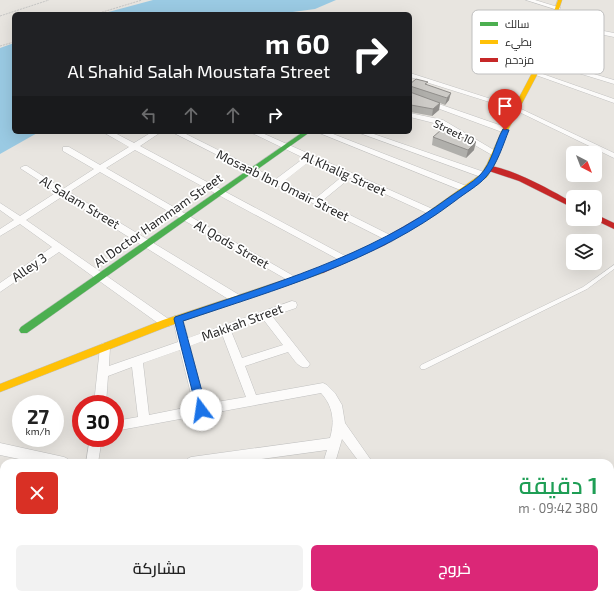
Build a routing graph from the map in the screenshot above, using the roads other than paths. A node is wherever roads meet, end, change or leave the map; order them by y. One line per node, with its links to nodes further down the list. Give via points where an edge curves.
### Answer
1 (529, 0): 2 (street)
2 (559, 4)
3 (604, 33): 4 (street)
4 (614, 35)
5 (534, 74): 12 (street)
6 (538, 74): 11 (street)
7 (587, 74): 9 (street)
8 (412, 76): 12 (street)
9 (614, 82)
10 (412, 97): 14 (street)
11 (614, 101)
12 (516, 109): 14 (street); 26 (street)
13 (412, 115): 25 (street, Street 10, via 440,122)
14 (505, 130): 25 (street)
15 (112, 134): 22 (street)
16 (154, 134): 22 (street)
17 (180, 134): 30 (street, Mosaab Ibn Omair Street)
18 (259, 134): 23 (street, Al Khalig Street)
19 (304, 134): 23 (street, Al Doctor Hammam Street)
20 (326, 134): 34 (street)
21 (368, 134): 31 (street)
22 (134, 146): 29 (street); 36 (street)
23 (286, 146): 27 (street, Al Khalig Street); 30 (street, Al Doctor Hammam Street)
24 (66, 149): 29 (street, Al Qods Street)
25 (495, 153): 31 (street)
26 (614, 156)
27 (310, 157): 32 (street, Al Khalig Street); 33 (street)
28 (24, 168): 35 (street, Al Salam Street)
29 (100, 168): 35 (street); 41 (street, Al Qods Street)
30 (253, 170): 33 (street, Mosaab Ibn Omair Street); 36 (street, Al Doctor Hammam Street)
31 (486, 172): 34 (street); 38 (street, via 501,171 532,183)
32 (349, 175): 37 (street); 40 (street, Al Khalig Street)
33 (277, 182): 37 (street, Mosaab Ibn Omair Street)
34 (466, 189): 40 (street)
35 (64, 192): 42 (street); 47 (street, Al Salam Street)
36 (220, 193): 41 (street, Al Doctor Hammam Street); 49 (street)
37 (316, 202): 46 (street, Mosaab Ibn Omair Street)
38 (566, 202)
39 (0, 206): 42 (street)
40 (434, 213): 46 (street)
41 (185, 217): 47 (street, Al Doctor Hammam Street); 52 (street, Al Qods Street)
42 (20, 220): 45 (street); 48 (street)
43 (602, 220): 44 (street)
44 (614, 226)
45 (0, 233)
46 (391, 239): 49 (street)
47 (148, 243): 51 (street, Al Doctor Hammam Street); 54 (street, Al Salam Street)
48 (59, 247): 51 (street); 53 (street, Alley 3)
49 (346, 260): 52 (street)
50 (614, 267): 67 (lane, via 585,288)
51 (101, 276): 58 (street); 60 (street, Al Doctor Hammam Street)
52 (294, 280): 54 (street)
53 (0, 288)
54 (238, 299): 57 (street)
55 (292, 304): 56 (street, Makkah Street)
56 (265, 314): 59 (street, Makkah Street); 63 (street)
57 (178, 319): 58 (street); 61 (street)
58 (166, 323): 62 (street)
59 (225, 329): 61 (street, Makkah Street); 65 (street)
60 (24, 330)
61 (184, 343): 64 (street, Makkah Street); 72 (street)
62 (105, 347): 68 (street); 69 (street)
63 (290, 347): 65 (street); 66 (street)
64 (138, 360): 68 (street, Makkah Street); 73 (street)
65 (238, 364): 71 (street)
66 (304, 364)
67 (423, 367)
68 (103, 373): 70 (street)
69 (0, 388)
70 (101, 395)
71 (253, 401): 72 (street); 75 (street, via 323,388 336,404)
72 (201, 410): 73 (street)
73 (144, 421): 74 (street)
74 (124, 424)
75 (339, 425): 76 (street); 83 (street)
76 (335, 443): 81 (street); 82 (street)
77 (95, 447): 80 (street)
78 (1, 451): 79 (street)
79 (43, 459)
80 (93, 459)
81 (220, 459)
82 (330, 459)
83 (365, 459)

